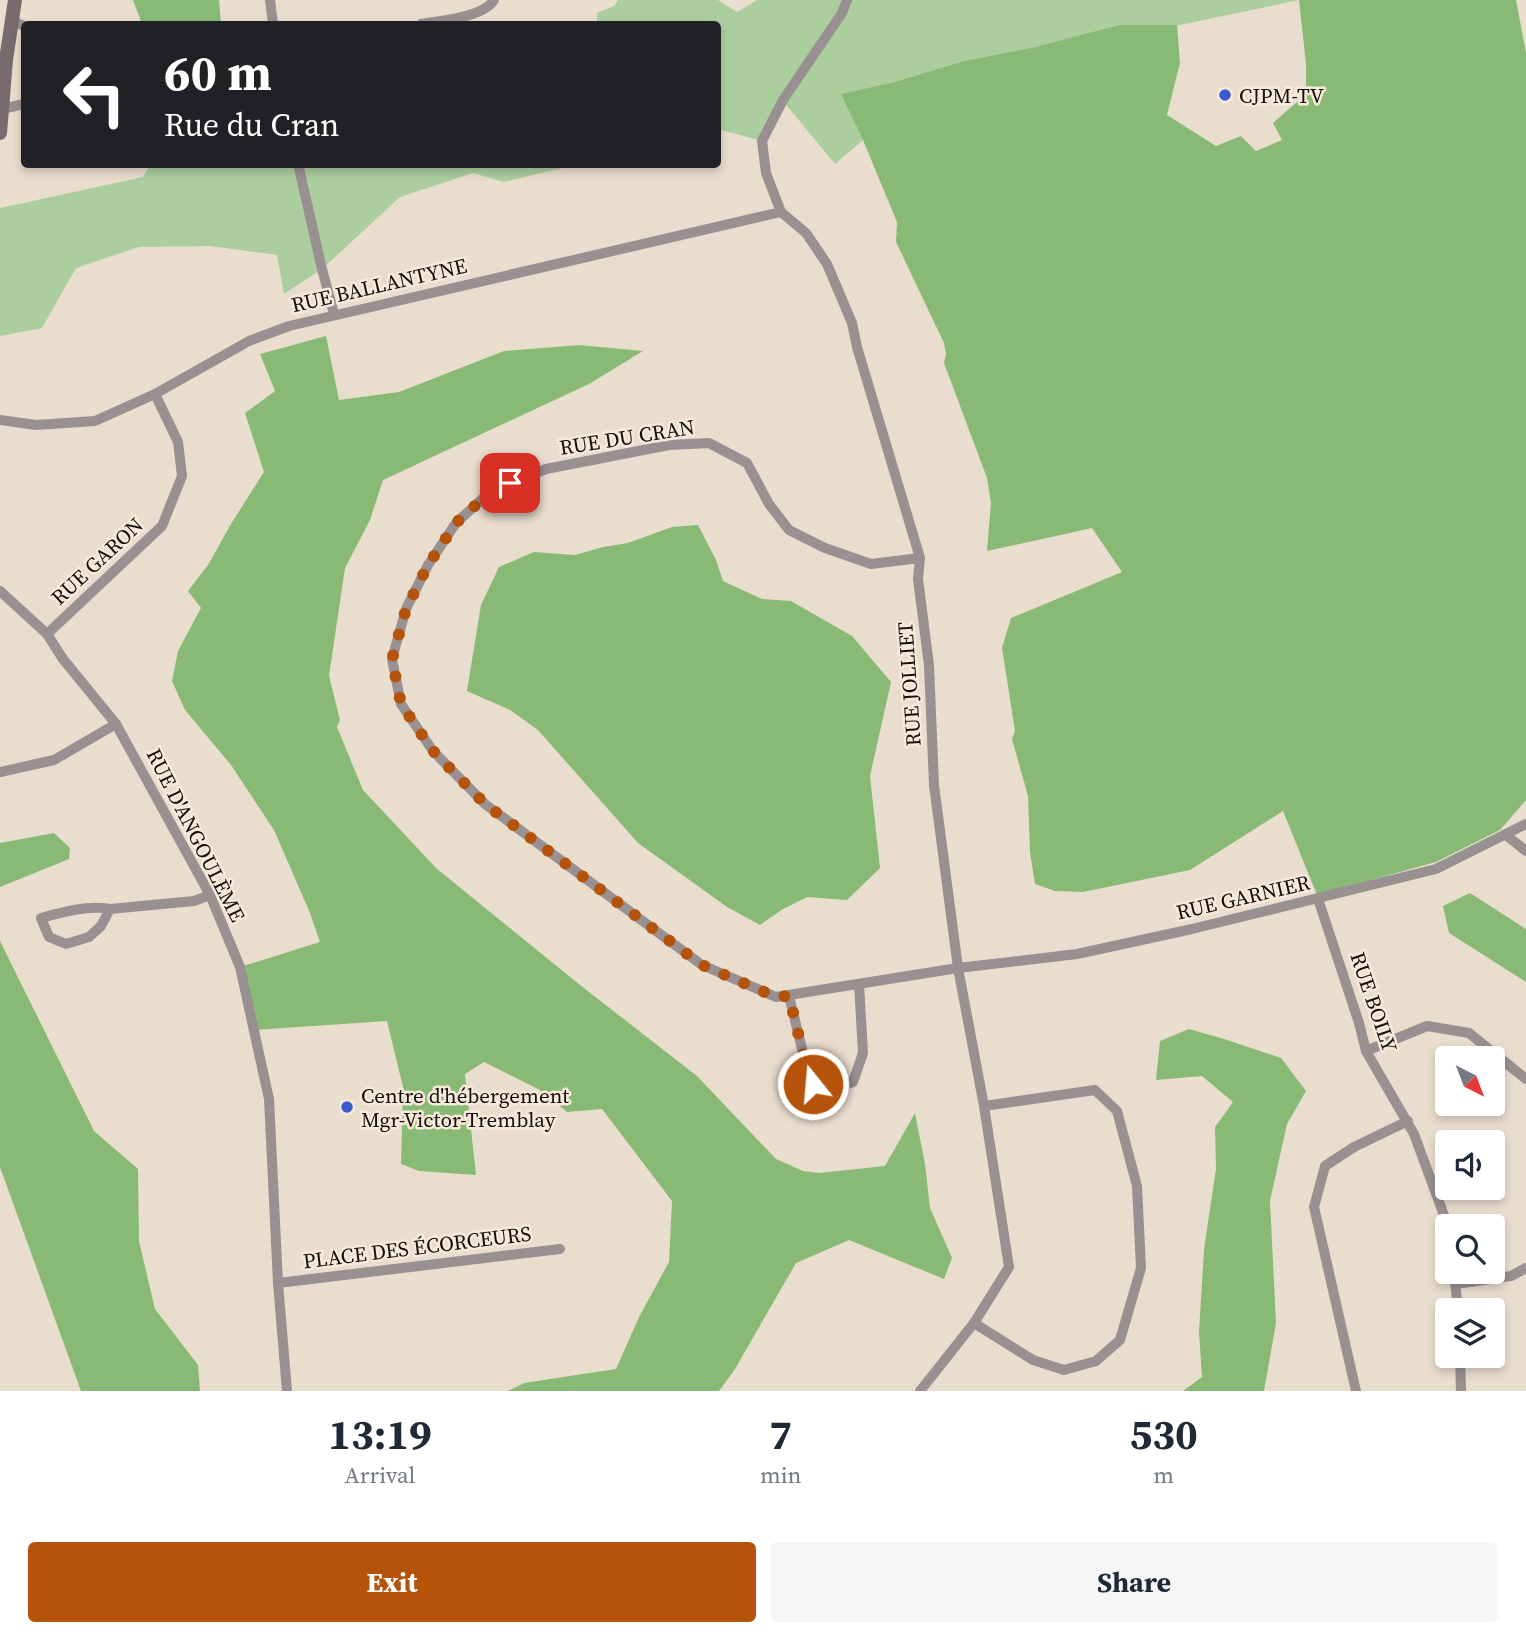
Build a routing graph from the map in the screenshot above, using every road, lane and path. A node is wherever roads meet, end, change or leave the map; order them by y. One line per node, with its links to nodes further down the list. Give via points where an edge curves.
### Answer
1 (15, 0): 7 (street)
2 (270, 0): 5 (street)
3 (495, 0): 6 (street, via 478,13)
4 (847, 0): 13 (street, RUE JOLLIET, via 762,141 766,173)
5 (273, 21)
6 (437, 21)
7 (19, 23): 8 (street)
8 (3, 59): 10 (street)
9 (21, 105): 10 (street)
10 (2, 109): 11 (street)
11 (0, 133)
12 (299, 168): 14 (street)
13 (781, 212): 14 (street, RUE BALLANTYNE); 17 (street, RUE JOLLIET, via 806,233 827,264 852,323)
14 (334, 314): 15 (street, RUE BALLANTYNE, via 249,341)
15 (155, 394): 16 (street, RUE BALLANTYNE, via 94,421 36,425); 19 (street, RUE GARON, via 178,442 182,476 162,526)
16 (0, 420)
17 (920, 558): 28 (street, RUE JOLLIET, via 934,785); 30 (street, RUE DU CRAN, via 871,564 825,548 789,530 747,463 709,443 669,445 546,469 492,490 456,523 406,609 392,659 401,704 433,751 485,804 702,965 776,997)
18 (1, 594): 19 (street, RUE D'ANGOULÈME)
19 (47, 634): 20 (street, RUE D'ANGOULÈME)
20 (116, 723): 21 (street, via 54,760); 25 (street, RUE D'ANGOULÈME)
21 (0, 772)
22 (1526, 824): 23 (street, RUE GARNIER)
23 (1506, 835): 24 (street); 26 (street, RUE GARNIER, via 1436,869)
24 (1526, 851)
25 (210, 895): 27 (street, via 194,901); 39 (street, RUE D'ANGOULÈME, via 240,967 269,1099)
26 (1318, 899): 28 (street, RUE GARNIER, via 1077,954); 31 (street, RUE BOILY)
27 (110, 909): 27 (street, via 69,910 41,918 49,937 66,944 89,937)
28 (958, 968): 29 (street, RUE DU CRAN); 33 (street, RUE JOLLIET)
29 (859, 984): 30 (street, RUE DU CRAN); 30 (street, via 863,1053 853,1082 824,1092 813,1084)
30 (789, 996)
31 (1366, 1051): 32 (street, via 1427,1026 1469,1033); 34 (street, RUE BOILY)
32 (1526, 1079)
33 (984, 1106): 42 (street, RUE JOLLIET, via 1009,1267); 42 (street, via 1095,1090 1117,1111 1137,1186 1141,1268 1120,1340 1096,1361 1064,1370 1033,1360)
34 (1408, 1121): 35 (street, RUE BOILY); 46 (street, via 1325,1166 1314,1207)
35 (1443, 1214)
36 (560, 1249): 39 (street, PLACE DES ÉCORCEURS)
37 (1526, 1268): 38 (street)
38 (1505, 1277)
39 (278, 1283): 44 (street, RUE D'ANGOULÈME)
40 (1457, 1284): 41 (street)
41 (1458, 1298)
42 (974, 1323): 45 (street, RUE JOLLIET)
43 (1460, 1368): 47 (street)
44 (287, 1391)
45 (920, 1391)
46 (1356, 1391)
47 (1461, 1391)

